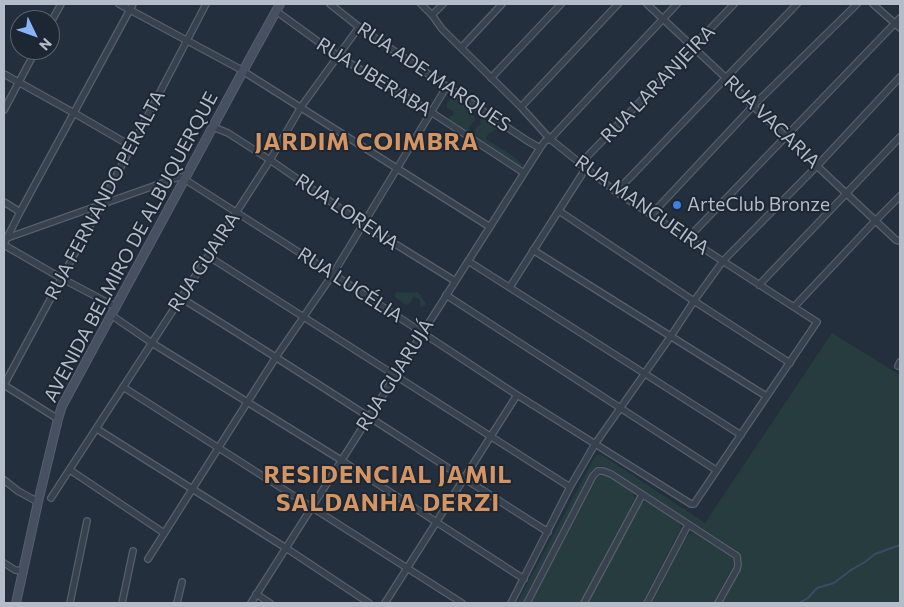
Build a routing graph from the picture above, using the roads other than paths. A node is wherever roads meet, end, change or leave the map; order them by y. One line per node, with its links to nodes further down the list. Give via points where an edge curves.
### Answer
1 (119, 4): 16 (street)
2 (206, 4): 23 (street, RUA FERNANDO PERALTA)
3 (280, 4): 17 (main road, AVENIDA BELMIRO DE ALBUQUERQUE)
4 (330, 4): 21 (street, RUA ADE MARQUES)
5 (421, 4): 18 (street, RUA MANGUEIRA)
6 (443, 4): 18 (street)
7 (502, 4): 24 (street)
8 (561, 4): 31 (street)
9 (618, 4): 37 (street)
10 (647, 4): 19 (street, RUA VACARIA)
11 (677, 4): 19 (street, RUA GUARUJÁ)
12 (734, 4): 25 (street, RUA LARANJEIRA)
13 (796, 4): 32 (street)
14 (857, 4): 35 (street)
15 (873, 4): 22 (street)
16 (131, 7): 23 (street); 40 (street)
17 (276, 12): 26 (street, RUA UBERABA); 28 (main road, AVENIDA BELMIRO DE ALBUQUERQUE)
18 (432, 15): 24 (street, RUA MANGUEIRA)
19 (663, 18): 25 (street, RUA VACARIA); 44 (street, RUA GUARUJÁ)
20 (900, 18): 22 (street)
21 (359, 26): 26 (street, RUA GUAIRA); 34 (street, RUA ADE MARQUES)
22 (898, 26): 42 (street)
23 (187, 40): 28 (street); 45 (street, RUA FERNANDO PERALTA)
24 (462, 47): 31 (street, RUA MANGUEIRA)
25 (694, 47): 32 (street, RUA VACARIA); 48 (street, RUA LARANJEIRA)
26 (338, 56): 36 (street, RUA GUAIRA); 39 (street, RUA UBERABA)
27 (31, 60): 33 (street)
28 (243, 71): 36 (street); 41 (main road, AVENIDA BELMIRO DE ALBUQUERQUE)
29 (4, 74): 33 (street)
30 (900, 77): 49 (street)
31 (491, 78): 37 (street, RUA MANGUEIRA)
32 (726, 78): 35 (street, RUA VACARIA); 54 (street)
33 (19, 82): 38 (street); 40 (street)
34 (447, 86): 39 (street); 46 (street, RUA ADE MARQUES)
35 (753, 106): 42 (street, RUA VACARIA); 62 (street)
36 (301, 107): 47 (street, RUA GUAIRA); 50 (street)
37 (521, 107): 44 (street, RUA MANGUEIRA)
38 (4, 110)
39 (430, 112): 50 (street); 52 (street, RUA UBERABA)
40 (74, 113): 45 (street); 60 (street)
41 (213, 127): 47 (street, RUA LORENA); 53 (main road, AVENIDA BELMIRO DE ALBUQUERQUE)
42 (786, 136): 49 (street, RUA VACARIA); 67 (street)
43 (900, 137): 55 (street)
44 (550, 139): 46 (street, RUA GUARUJÁ); 48 (street, RUA MANGUEIRA)
45 (131, 146): 58 (street, RUA FERNANDO PERALTA)
46 (540, 148): 52 (street, RUA GUARUJÁ)
47 (270, 160): 61 (street, RUA GUAIRA); 64 (street, RUA LORENA)
48 (580, 164): 51 (street, RUA MANGUEIRA)
49 (817, 166): 55 (street, RUA VACARIA); 73 (street)
50 (397, 168): 64 (street); 65 (street)
51 (586, 168): 54 (street, RUA MANGUEIRA); 59 (street)
52 (524, 173): 65 (street, RUA GUARUJÁ)
53 (182, 178): 58 (street); 61 (street, RUA LUCÉLIA); 82 (main road, AVENIDA BELMIRO DE ALBUQUERQUE)
54 (616, 192): 62 (street, RUA MANGUEIRA)
55 (846, 194): 63 (street, RUA VACARIA); 77 (street)
56 (900, 196): 63 (street)
57 (4, 202): 60 (street)
58 (102, 205): 66 (street); 75 (street, RUA FERNANDO PERALTA)
59 (559, 211): 70 (street); 81 (street)
60 (20, 212): 66 (street)
61 (236, 212): 71 (street, RUA GUAIRA); 74 (street, RUA LUCÉLIA)
62 (651, 215): 67 (street, RUA MANGUEIRA)
63 (875, 221): 68 (street, RUA VACARIA); 83 (street)
64 (363, 224): 74 (street); 76 (street, RUA LORENA)
65 (490, 227): 72 (street, RUA GUARUJÁ)
66 (7, 238): 69 (street)
67 (688, 238): 73 (street, RUA MANGUEIRA)
68 (898, 241)
69 (4, 245): 75 (street)
70 (534, 250): 78 (street); 87 (street)
71 (208, 256): 80 (street, RUA GUAIRA); 85 (street)
72 (468, 261): 76 (street, RUA GUARUJÁ); 78 (street)
73 (723, 261): 77 (street, RUA MANGUEIRA); 81 (street)
74 (333, 274): 85 (street); 86 (street, RUA LUCÉLIA)
75 (61, 278): 82 (street); 93 (street, RUA FERNANDO PERALTA)
76 (455, 281): 79 (street, RUA GUARUJÁ)
77 (759, 285): 83 (street, RUA MANGUEIRA)
78 (510, 287): 91 (street)
79 (446, 295): 86 (street, RUA GUARUJÁ); 98 (street)
80 (181, 298): 88 (street, RUA GUAIRA); 89 (street)
81 (694, 301): 87 (street); 90 (street)
82 (116, 307): 84 (main road, AVENIDA BELMIRO DE ALBUQUERQUE)
83 (794, 307): 90 (street, RUA MANGUEIRA, via 817,322)
84 (111, 315): 88 (street); 100 (main road, AVENIDA BELMIRO DE ALBUQUERQUE)
85 (304, 317): 89 (street); 92 (street)
86 (422, 332): 92 (street, RUA GUARUJÁ); 95 (street, RUA LUCÉLIA)
87 (670, 336): 91 (street); 96 (street)
88 (152, 343): 94 (street, RUA GUAIRA); 97 (street)
89 (276, 357): 97 (street); 99 (street)
90 (790, 364): 96 (street)
91 (645, 373): 98 (street); 102 (street)
92 (395, 375): 99 (street, RUA GUARUJÁ); 103 (street)
93 (4, 385): 100 (street)
94 (124, 387): 101 (street, RUA GUAIRA); 105 (street)
95 (518, 395): 103 (street); 104 (street, RUA LUCÉLIA)
96 (766, 396): 102 (street)
97 (248, 402): 105 (street); 106 (street)
98 (620, 408): 104 (street); 108 (street)
99 (368, 418): 106 (street, RUA GUARUJÁ); 109 (street)
100 (58, 419): 115 (main road, AVENIDA BELMIRO DE ALBUQUERQUE)
101 (96, 429): 107 (street, RUA GUAIRA); 112 (street)
102 (741, 435): 108 (street)
103 (491, 437): 109 (street); 111 (street)
104 (595, 444): 108 (street, RUA LUCÉLIA, via 690,504 696,502); 111 (street)
105 (219, 448): 112 (street); 116 (street)
106 (341, 460): 116 (street, RUA GUARUJÁ); 118 (street)
107 (70, 470): 114 (street, RUA GUAIRA); 121 (street)
108 (716, 470)
109 (464, 479): 118 (street); 120 (street)
110 (4, 480): 115 (street)
111 (570, 487): 120 (street)
112 (192, 490): 121 (street); 122 (street)
113 (642, 495): 119 (street); 141 (street, via 607,472 598,471); 142 (street)
114 (51, 498)
115 (38, 502): 127 (main road, AVENIDA BELMIRO DE ALBUQUERQUE)
116 (311, 507): 122 (street, RUA GUARUJÁ); 126 (street)
117 (87, 521): 132 (street)
118 (436, 522): 126 (street); 128 (street)
119 (688, 525): 143 (street); 144 (street, via 737,556 737,569)
120 (548, 532): 128 (street)
121 (164, 533): 124 (street)
122 (286, 548): 130 (street, RUA GUARUJÁ); 137 (street)
123 (134, 551): 133 (street)
124 (148, 559)
125 (4, 563): 127 (street)
126 (407, 568): 138 (street); 139 (street)
127 (24, 571): 131 (main road, AVENIDA BELMIRO DE ALBUQUERQUE)
128 (524, 579): 140 (street)
129 (182, 582): 134 (street)
130 (256, 594): 135 (street, RUA GUARUJÁ); 136 (street)
131 (16, 603)
132 (70, 603)
133 (122, 603)
134 (177, 603)
135 (251, 603)
136 (270, 603)
137 (369, 603)
138 (384, 603)
139 (462, 603)
140 (511, 603)
141 (527, 603)
142 (584, 603)
143 (647, 603)
144 (718, 603)

